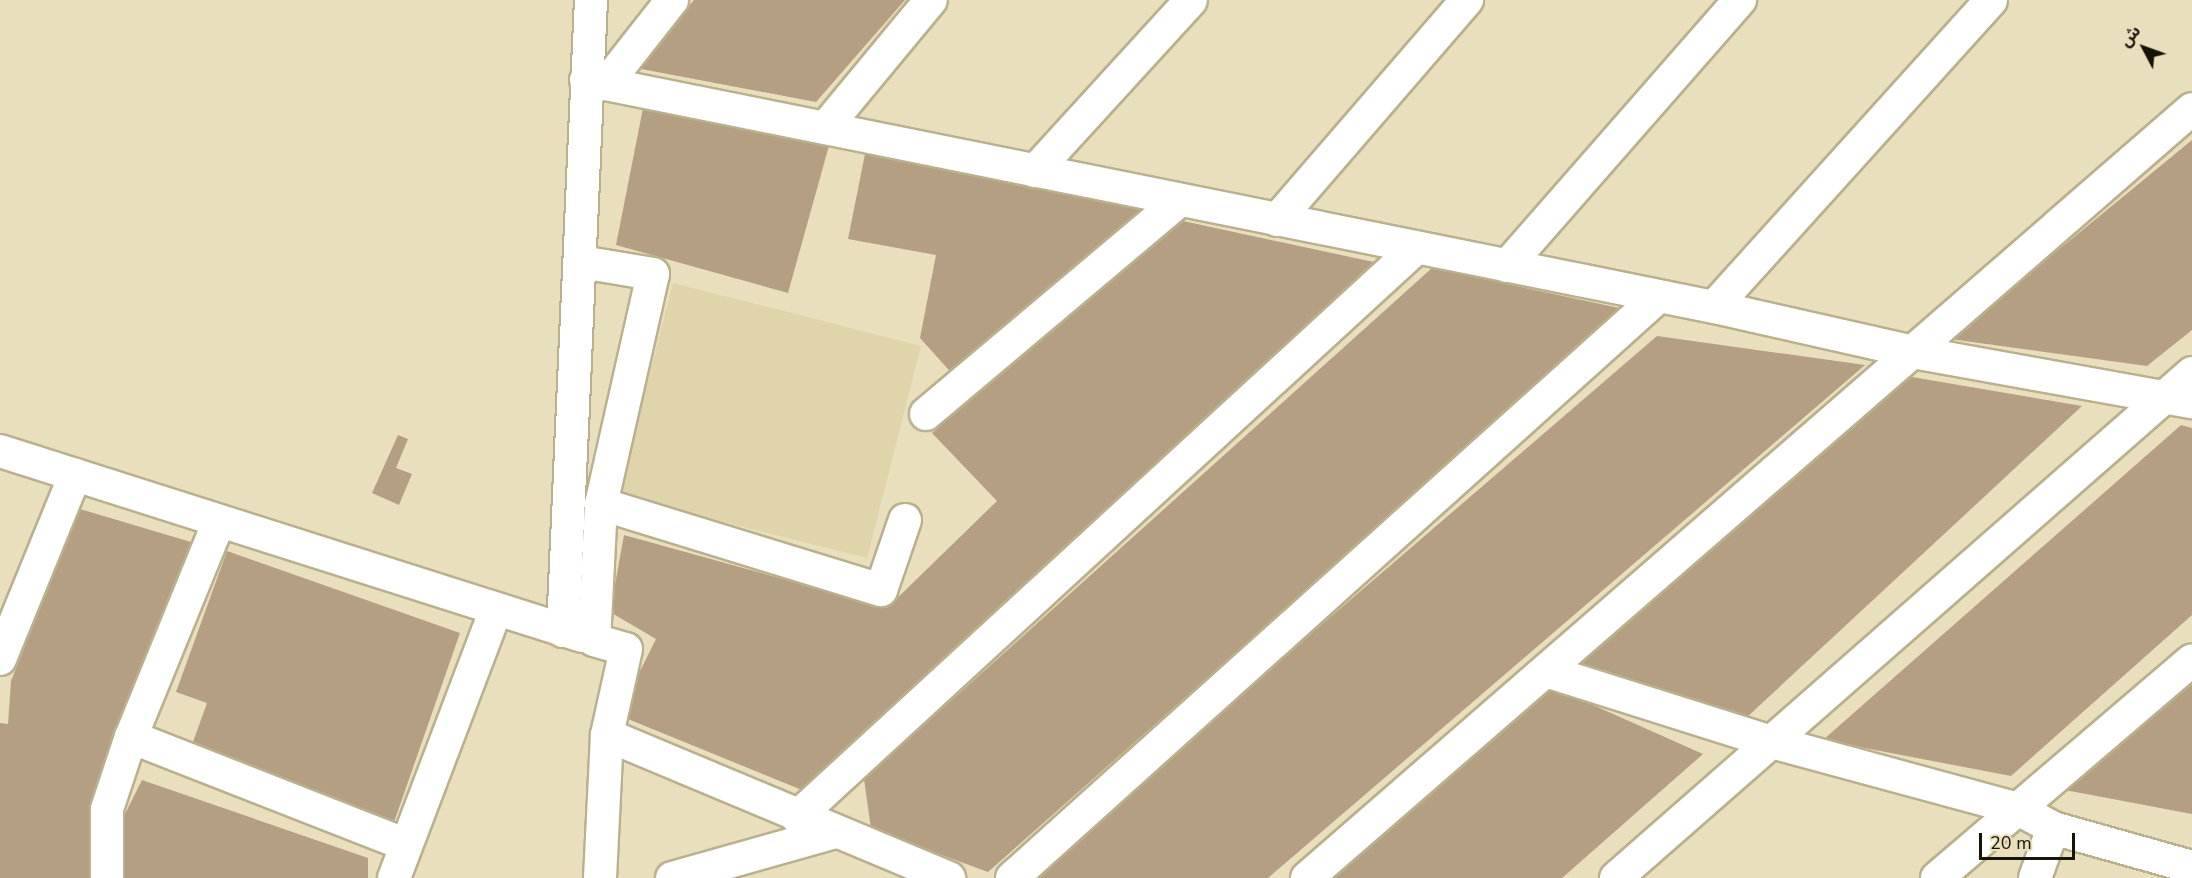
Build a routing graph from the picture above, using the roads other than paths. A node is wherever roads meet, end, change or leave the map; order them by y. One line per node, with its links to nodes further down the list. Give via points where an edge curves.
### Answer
1 (591, 0): 8 (street)
2 (672, 0): 8 (street)
3 (931, 0): 10 (street)
4 (1191, 0): 11 (street)
5 (1467, 0): 13 (street)
6 (1740, 0): 16 (street)
7 (1991, 0): 18 (street)
8 (596, 82): 10 (street); 15 (street)
9 (2192, 109): 19 (street)
10 (825, 128): 11 (street)
11 (1035, 171): 12 (street)
12 (1180, 200): 13 (street); 22 (street)
13 (1277, 220): 14 (street)
14 (1416, 248): 16 (street); 38 (street)
15 (581, 262): 25 (street, via 654,274); 29 (street)
16 (1507, 266): 17 (street)
17 (1658, 297): 18 (street); 48 (street)
18 (1714, 307): 19 (street)
19 (1913, 352): 21 (street); 33 (street)
20 (2192, 373): 21 (street)
21 (2178, 400): 36 (street)
22 (926, 414)
23 (0, 451): 24 (street)
24 (75, 475): 27 (street); 31 (street)
25 (602, 504): 26 (street, via 881,590); 30 (street)
26 (905, 520)
27 (219, 521): 28 (street); 35 (street)
28 (496, 610): 29 (street); 41 (street)
29 (563, 631): 30 (street)
30 (594, 640): 34 (street, via 626,649)
31 (0, 658)
32 (2192, 660): 37 (street)
33 (1546, 671): 36 (street); 49 (street)
34 (607, 735): 38 (street); 45 (street)
35 (131, 737): 41 (street); 43 (street, via 107,809)
36 (1768, 741): 37 (street); 50 (street)
37 (2018, 809): 39 (street); 51 (street)
38 (797, 817): 40 (street)
39 (2053, 828): 42 (street); 52 (street)
40 (836, 832): 46 (street); 47 (street)
41 (406, 845): 44 (street)
42 (2192, 867)
43 (107, 878)
44 (394, 878)
45 (600, 878)
46 (672, 878)
47 (949, 878)
48 (1012, 878)
49 (1307, 878)
50 (1616, 878)
51 (1937, 878)
52 (2035, 878)

